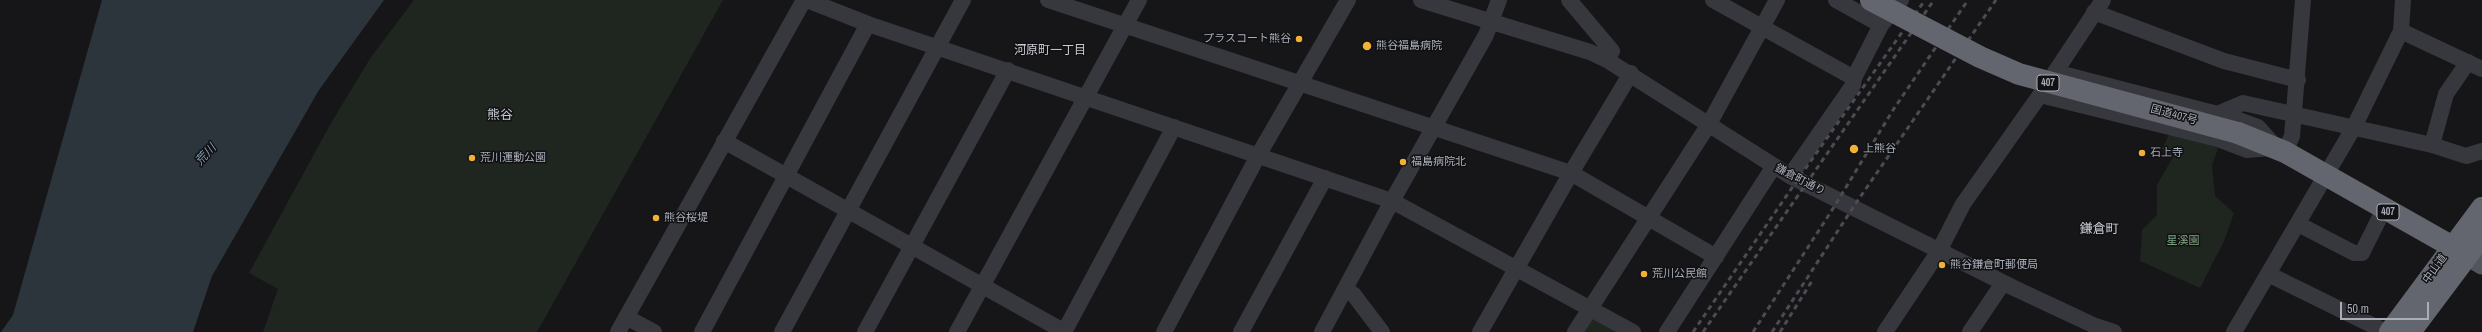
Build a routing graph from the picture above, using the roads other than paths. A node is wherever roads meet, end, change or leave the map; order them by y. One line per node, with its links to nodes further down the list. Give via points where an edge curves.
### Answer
1 (806, 0): 18 (street); 40 (street)
2 (963, 0): 23 (street)
3 (1048, 0): 20 (street)
4 (1139, 0): 20 (street)
5 (1348, 0): 31 (street)
6 (1499, 0): 17 (street)
7 (1569, 0): 24 (street, via 1612,51)
8 (1713, 0): 21 (street)
9 (1777, 0): 21 (street)
10 (1836, 0): 19 (street)
11 (1871, 0): 42 (highway, 国道407号 / 407, bridge, via 1980,57 2019,74 2238,132)
12 (2303, 0): 30 (street)
13 (2404, 0): 22 (street)
14 (1429, 1): 17 (street, 鎌倉町通り)
15 (1897, 1): 19 (street)
16 (2099, 6): 27 (street); 30 (street, via 2224,61)
17 (1492, 21): 24 (street, 鎌倉町通り, via 1590,52); 39 (street)
18 (868, 24): 23 (street); 47 (street)
19 (1881, 25): 29 (street)
20 (1125, 26): 31 (street); 33 (street)
21 (1762, 27): 29 (street); 36 (street)
22 (2401, 31): 25 (street); 38 (street)
23 (937, 46): 26 (street); 54 (street)
24 (1607, 60): 28 (street, 鎌倉町通り)
25 (2475, 66): 41 (street, via 2446,94)
26 (1008, 70): 33 (street); 58 (street)
27 (2055, 72): 32 (street); 35 (street)
28 (1631, 73): 36 (street, 鎌倉町通り); 46 (street)
29 (1854, 78): 48 (street, via 1853,85)
30 (2298, 80): 34 (street)
31 (1301, 84): 39 (street); 44 (street)
32 (2040, 95): 42 (street, via 2218,139 2247,150); 59 (street, via 1963,204)
33 (1086, 97): 37 (street); 65 (street)
34 (2295, 113): 35 (street, via 2243,103); 38 (street); 42 (street, via 2292,136)
35 (2217, 114): 42 (street, via 2258,127)
36 (1709, 124): 45 (street, 鎌倉町通り); 55 (street)
37 (1174, 127): 44 (street); 76 (street)
38 (2354, 127): 41 (street); 49 (street)
39 (1433, 128): 46 (street); 51 (street)
40 (724, 141): 47 (street); 68 (street)
41 (2432, 145): 43 (street, via 2466,156)
42 (2281, 150): 49 (highway, 国道407号 / 407)
43 (2482, 151)
44 (1259, 154): 50 (street); 77 (street)
45 (1774, 166): 48 (street, 鎌倉町通り); 61 (street)
46 (1571, 173): 55 (street); 62 (street)
47 (787, 175): 54 (street); 72 (street)
48 (1790, 176): 59 (street, 鎌倉町通り, via 1858,208)
49 (2326, 176): 53 (highway, 国道407号 / 407); 56 (street)
50 (1325, 178): 51 (street); 78 (street)
51 (1392, 201): 62 (street); 66 (street)
52 (2482, 208): 60 (highway, 中山道)
53 (2384, 209): 56 (street, via 2362,253 2354,253); 60 (highway, 国道407号 / 407)
54 (848, 210): 58 (street); 73 (street)
55 (1650, 218): 61 (street); 67 (street)
56 (2298, 224): 63 (street)
57 (2482, 236): 60 (highway, 中山道)
58 (912, 247): 65 (street); 74 (street)
59 (1938, 251): 64 (street, 鎌倉町通り); 85 (street)
60 (2467, 256): 90 (highway, 中山道); 91 (highway, 中山道)
61 (1716, 257): 84 (street)
62 (1517, 269): 67 (street); 81 (street)
63 (2268, 274): 88 (street); 89 (street)
64 (2003, 282): 69 (street, 鎌倉町通り); 86 (street)
65 (983, 286): 75 (street); 76 (street)
66 (1345, 289): 79 (street); 80 (street, via 1354,295)
67 (1590, 308): 82 (street); 83 (street)
68 (626, 317): 70 (street); 71 (street)
69 (2090, 328): 87 (street, 鎌倉町通り)
70 (618, 332)
71 (654, 332)
72 (702, 332)
73 (782, 332)
74 (865, 332)
75 (957, 332)
76 (1065, 332)
77 (1164, 332)
78 (1241, 332)
79 (1322, 332)
80 (1382, 332)
81 (1480, 332)
82 (1575, 332)
83 (1634, 332)
84 (1667, 332)
85 (1885, 332)
86 (1970, 332)
87 (2114, 332)
88 (2234, 332)
89 (2386, 332)
90 (2390, 332)
91 (2410, 332)

